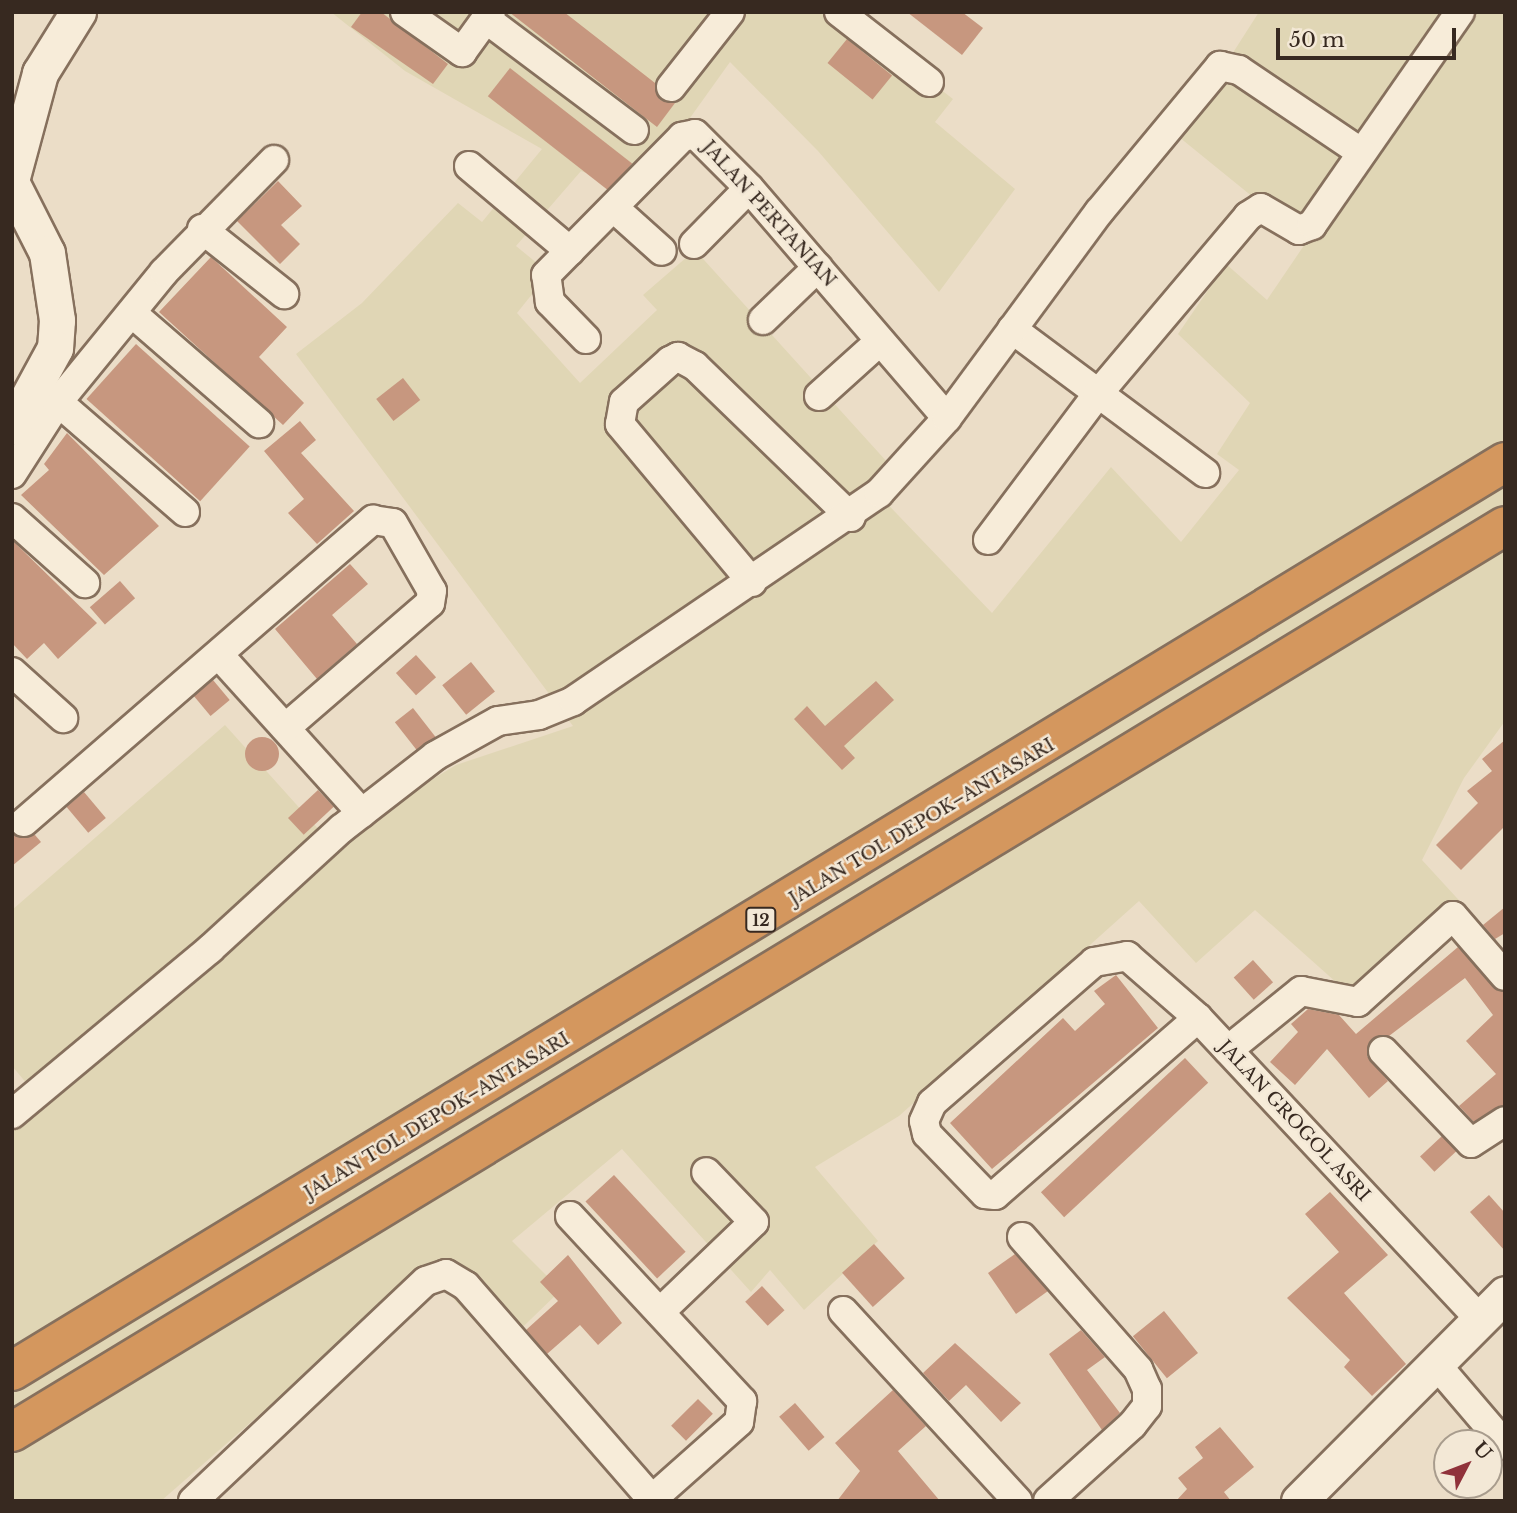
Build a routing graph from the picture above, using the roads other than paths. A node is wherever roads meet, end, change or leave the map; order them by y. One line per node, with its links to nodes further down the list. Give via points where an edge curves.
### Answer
1 (78, 12): 13 (street, via 40,73)
2 (405, 12): 6 (street, via 462,52)
3 (730, 12): 8 (street)
4 (839, 12): 7 (street)
5 (1460, 12): 10 (street)
6 (489, 16): 9 (street)
7 (929, 82)
8 (671, 87)
9 (634, 130)
10 (1362, 153): 25 (street, via 1239,70 1220,66); 28 (street, via 1309,228 1299,230 1261,208 1248,216)
11 (274, 160): 17 (street)
12 (469, 166): 19 (street)
13 (12, 177)
14 (12, 184): 33 (street, via 47,253 57,320 55,348)
15 (749, 188): 16 (street, JALAN PERTANIAN, via 700,138 688,135); 18 (street); 21 (street, JALAN PERTANIAN)
16 (614, 208): 19 (street, JALAN PERTANIAN); 20 (street)
17 (202, 229): 22 (street); 23 (street)
18 (694, 244)
19 (570, 251): 26 (street, JALAN PERTANIAN, via 543,286 550,302)
20 (662, 251)
21 (818, 267): 24 (street); 27 (street, JALAN PERTANIAN)
22 (284, 294)
23 (133, 314): 30 (street); 32 (street)
24 (762, 320)
25 (1012, 329): 28 (street); 31 (street)
26 (586, 339)
27 (880, 341): 29 (street); 31 (street, JALAN PERTANIAN)
28 (1097, 395): 35 (street); 41 (street)
29 (819, 396)
30 (58, 402): 36 (street); 37 (street)
31 (947, 418): 38 (street, via 908,465)
32 (259, 423)
33 (12, 427)
34 (1505, 462): 64 (highway, JALAN TOL DEPOK–ANTASARI / 12)
35 (1205, 473)
36 (12, 474)
37 (185, 512)
38 (851, 517): 42 (street); 42 (street, via 695,366 678,357 670,361 624,402 620,424)
39 (12, 518): 43 (street)
40 (1505, 526): 65 (highway)
41 (988, 540)
42 (752, 582): 48 (street, via 573,701 482,727)
43 (85, 583)
44 (219, 655): 47 (street); 47 (street, via 373,520 399,530 432,591 430,603); 49 (street)
45 (12, 672): 46 (street)
46 (63, 718)
47 (285, 728): 48 (street)
48 (362, 813): 54 (street)
49 (24, 822)
50 (1505, 976): 52 (street, via 1454,916 1358,1002 1301,991)
51 (1198, 1018): 51 (street, JALAN GROGOL ASRI, via 1137,961 1115,955 1094,962 925,1112 927,1133 985,1194 1007,1189); 52 (street, JALAN GROGOL ASRI)
52 (1228, 1050): 62 (street, JALAN GROGOL ASRI)
53 (1383, 1051): 55 (street, via 1471,1143)
54 (12, 1114)
55 (1505, 1121)
56 (706, 1172): 61 (street, via 754,1222)
57 (570, 1216): 61 (street)
58 (1022, 1237): 70 (street, via 1138,1369 1147,1389 1147,1406 1132,1425)
59 (1505, 1294): 62 (street)
60 (843, 1311): 69 (street)
61 (660, 1312): 67 (street, via 744,1409 739,1422)
62 (1479, 1318): 63 (street)
63 (1435, 1363): 66 (street); 71 (street)
64 (12, 1371)
65 (12, 1432)
66 (1505, 1445)
67 (651, 1500): 68 (street, via 466,1286 446,1274 426,1281)
68 (193, 1501)
69 (1018, 1501)
70 (1048, 1501)
71 (1299, 1501)

